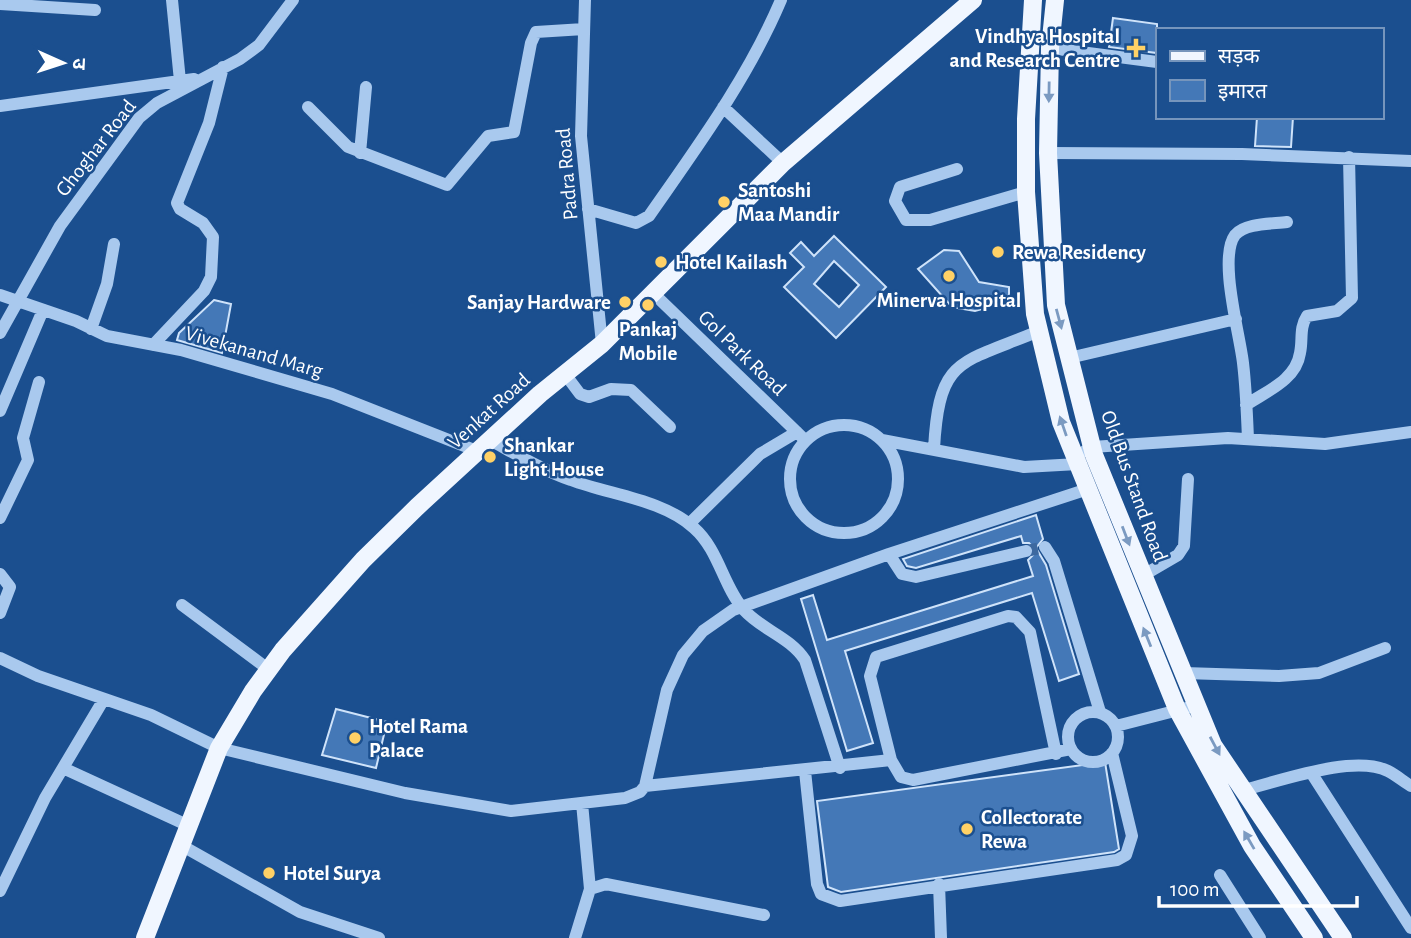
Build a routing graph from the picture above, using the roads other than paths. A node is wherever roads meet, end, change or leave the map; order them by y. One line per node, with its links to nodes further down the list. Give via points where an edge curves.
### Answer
1 (172, 0): 15 (street)
2 (293, 0): 13 (street, Ghoghar Road, via 259,45)
3 (585, 0): 10 (street, Padra Road)
4 (781, 0): 19 (street)
5 (973, 0): 24 (main road, Venkat Road)
6 (1033, 0): 26 (main road, Old Bus Stand Road)
7 (1055, 0): 11 (main road, Old Bus Stand Road)
8 (0, 4): 9 (street)
9 (95, 10)
10 (584, 29): 20 (street, via 536,32 514,132 488,136 447,185); 27 (street, Padra Road, via 581,136)
11 (1050, 48): 12 (street); 21 (main road, Old Bus Stand Road, one-way to 21)
12 (1156, 62)
13 (223, 67): 14 (street, Ghoghar Road); 39 (street, via 209,123 177,203 213,237 211,277 204,291)
14 (200, 78): 15 (street); 32 (street, Ghoghar Road, via 139,118 60,226)
15 (180, 81): 17 (street)
16 (366, 87): 20 (street)
17 (0, 106)
18 (307, 107): 20 (street)
19 (723, 107): 24 (street); 27 (street, via 649,216 636,222)
20 (360, 153)
21 (1048, 153): 22 (street); 40 (main road, Old Bus Stand Road, one-way to 40, via 1056,305)
22 (1349, 157): 23 (street); 43 (street, via 1352,298 1337,311 1307,316 1293,374)
23 (1411, 161)
24 (783, 163): 30 (main road, Venkat Road)
25 (957, 169): 26 (street, via 900,187 895,201 906,220 930,220)
26 (1026, 192): 36 (main road, Old Bus Stand Road)
27 (588, 209): 38 (street, Padra Road)
28 (1287, 222): 34 (street, via 1248,227 1231,243)
29 (114, 244): 35 (street, via 107,284)
30 (653, 293): 38 (main road, Venkat Road); 47 (street, Gol Park Road)
31 (0, 295): 32 (street, Vivekanand Marg)
32 (17, 301): 33 (street, Vivekanand Marg); 37 (street, Ghoghar Road)
33 (43, 310): 35 (street, Vivekanand Marg); 44 (street)
34 (1236, 319): 40 (street); 43 (street)
35 (91, 329): 39 (street, Vivekanand Marg, via 126,342)
36 (1039, 331): 52 (street, via 953,370 936,407); 53 (main road, Old Bus Stand Road, one-way to 36, via 1061,422)
37 (0, 333)
38 (602, 344): 41 (main road, Venkat Road)
39 (153, 345): 50 (street, Vivekanand Marg, via 332,394)
40 (1069, 358): 51 (main road, Old Bus Stand Road)
41 (565, 374): 45 (street, via 580,394 589,397 611,389 631,390); 50 (main road, Venkat Road)
42 (39, 382): 56 (street, via 23,438 28,460)
43 (1246, 405): 48 (street)
44 (0, 411)
45 (670, 427)
46 (1411, 432): 48 (street, via 1325,444)
47 (801, 436): 49 (street, via 844,424 864,428); 49 (street, via 789,479 793,500 805,518 823,530 844,534 865,529 883,517 895,499 894,457); 57 (street, via 761,454)
48 (1248, 439): 51 (street)
49 (882, 440): 52 (street)
50 (483, 445): 57 (street, Vivekanand Marg); 68 (main road, Venkat Road, via 363,560)
51 (1093, 447): 53 (street); 62 (main road, Old Bus Stand Road, one-way to 62)
52 (934, 449): 53 (street, via 1024,467)
53 (1076, 460): 55 (main road, Old Bus Stand Road)
54 (1188, 479): 62 (street, via 1184,546 1178,555)
55 (1088, 489): 60 (street); 72 (main road, Old Bus Stand Road, one-way to 55)
56 (0, 518)
57 (689, 524): 64 (street, via 709,545)
58 (1045, 547): 73 (street, via 1054,561)
59 (1026, 551): 60 (street, via 929,576 906,577)
60 (889, 554): 64 (street)
61 (0, 574): 65 (street, via 10,587)
62 (1142, 576): 69 (main road, Old Bus Stand Road)
63 (182, 605): 68 (street)
64 (741, 607): 81 (street, via 798,649 805,660); 84 (street, via 703,631 683,656 667,690)
65 (0, 613)
66 (1385, 648): 69 (street, via 1319,673 1279,677)
67 (0, 658): 70 (street)
68 (268, 669): 75 (main road, Venkat Road)
69 (1184, 673): 71 (main road, Old Bus Stand Road)
70 (104, 699): 75 (street, via 151,715); 80 (street)
71 (1198, 705): 72 (street); 86 (main road, Old Bus Stand Road, one-way to 86, via 1213,745)
72 (1177, 709): 74 (street); 101 (main road, Old Bus Stand Road, one-way to 72, via 1252,846)
73 (1100, 712): 74 (street); 76 (street, via 1074,720 1068,733)
74 (1116, 726): 77 (street, via 1118,740)
75 (219, 748): 87 (street, via 480,808 512,811); 88 (main road, Venkat Road)
76 (1071, 749): 77 (street, via 1079,758 1093,762); 78 (street)
77 (1112, 753): 91 (street, via 1132,836 1126,855 1117,860)
78 (1056, 754): 79 (street, via 913,779 901,777); 79 (street, via 1030,632 1016,617 1008,616 876,657 870,676)
79 (891, 760): 81 (street)
80 (63, 768): 88 (street); 92 (street)
81 (840, 768): 82 (street)
82 (805, 771): 84 (street); 91 (street, via 821,894 840,901)
83 (1312, 774): 85 (street, via 1364,765 1387,771); 86 (street); 95 (street)
84 (645, 786): 87 (street, via 632,796)
85 (1411, 786)
86 (1243, 790): 102 (main road, Old Bus Stand Road)
87 (582, 803): 93 (street)
88 (187, 825): 89 (main road, Venkat Road)
89 (180, 844): 96 (main road, Venkat Road); 97 (street, via 300,912)
90 (1220, 875): 100 (street)
91 (939, 884): 99 (street)
92 (1, 886)
93 (590, 888): 94 (street, via 606,884); 98 (street)
94 (764, 915)
95 (1411, 928)
96 (145, 938)
97 (379, 938)
98 (575, 938)
99 (941, 938)
100 (1260, 938)
101 (1314, 938)
102 (1343, 938)

